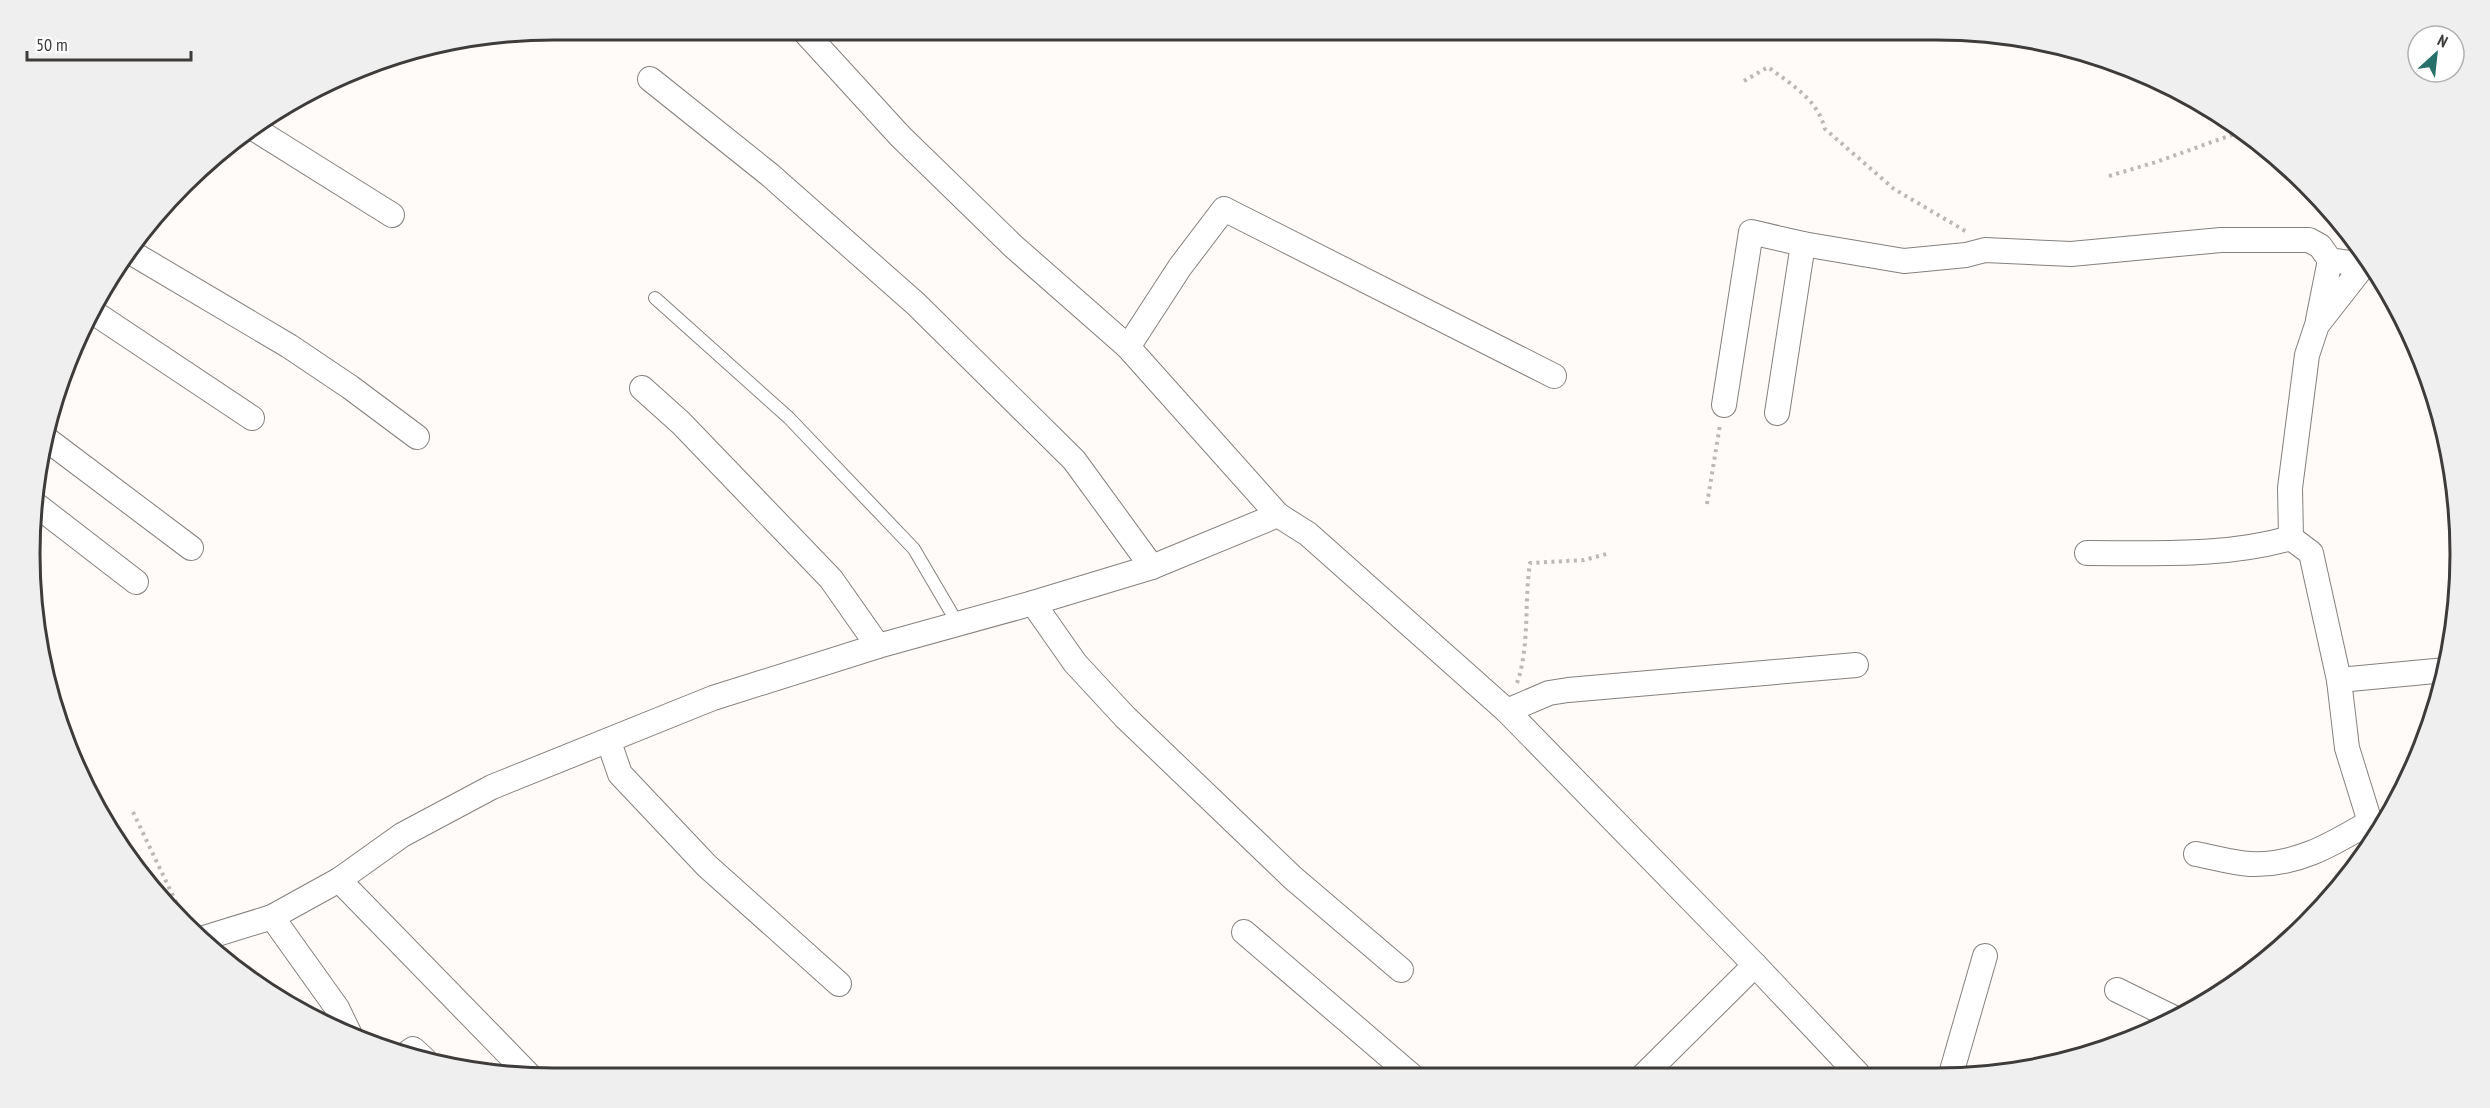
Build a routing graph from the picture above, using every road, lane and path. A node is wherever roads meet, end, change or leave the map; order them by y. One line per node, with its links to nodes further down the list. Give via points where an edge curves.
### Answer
1 (812, 40): 17 (street, via 900,136 1013,246)
2 (650, 79): 32 (street, via 770,175 916,304 1074,460)
3 (1744, 81): 9 (path, via 1768,67 1804,94 1821,115 1825,129 1864,164 1894,189 1965,229)
4 (261, 133): 7 (street)
5 (2232, 135): 6 (path)
6 (2109, 176)
7 (392, 215)
8 (1803, 244): 9 (street, via 1904,261); 20 (street, via 1751,232); 21 (street)
9 (1985, 250): 11 (street, via 2071,254 2221,240 2309,240 2320,246)
10 (137, 256): 23 (street, via 289,346)
11 (2330, 260): 12 (street); 16 (street)
12 (2358, 262)
13 (2363, 268): 16 (street)
14 (655, 297): 35 (lane, via 789,418 914,549)
15 (99, 316): 22 (street)
16 (2317, 325): 28 (street, via 2307,355 2290,488)
17 (1128, 347): 18 (street, via 1224,209); 27 (street)
18 (1554, 376)
19 (642, 388): 36 (street, via 681,423 831,579)
20 (1724, 405): 25 (path)
21 (1777, 413)
22 (252, 418)
23 (417, 437)
24 (53, 444): 29 (street)
25 (1707, 504)
26 (43, 510): 33 (street)
27 (1278, 515): 32 (street); 40 (street, via 1308,534)
28 (2291, 538): 31 (street, via 2214,553); 39 (street, via 2311,554)
29 (191, 548)
30 (1610, 553): 40 (path, via 1584,560 1530,563 1524,663)
31 (2087, 553)
32 (1152, 567): 34 (street)
33 (136, 582)
34 (1033, 603): 35 (street); 53 (street, via 1075,663 1125,717 1293,878)
35 (958, 624): 36 (street)
36 (878, 646): 41 (street, via 713,698)
37 (1856, 665): 40 (street, via 1568,690 1549,693)
38 (2436, 671): 39 (street)
39 (2339, 680): 43 (street, via 2347,748)
40 (1507, 711): 52 (street)
41 (609, 742): 46 (street, via 492,787 402,836); 54 (street, via 620,774 707,866)
42 (133, 812): 47 (path)
43 (2372, 825)
44 (2370, 828): 45 (street, via 2303,858 2279,863 2248,864)
45 (2196, 854)
46 (339, 880): 48 (street); 58 (street)
47 (175, 900)
48 (272, 917): 50 (street); 57 (street)
49 (1244, 932): 60 (street)
50 (211, 936)
51 (1985, 956): 59 (street)
52 (1755, 965): 61 (street); 62 (street)
53 (1401, 970)
54 (839, 984)
55 (2117, 990): 56 (street)
56 (2165, 1014)
57 (343, 1022)
58 (520, 1066)
59 (1952, 1067)
60 (1403, 1068)
61 (1651, 1068)
62 (1852, 1068)

